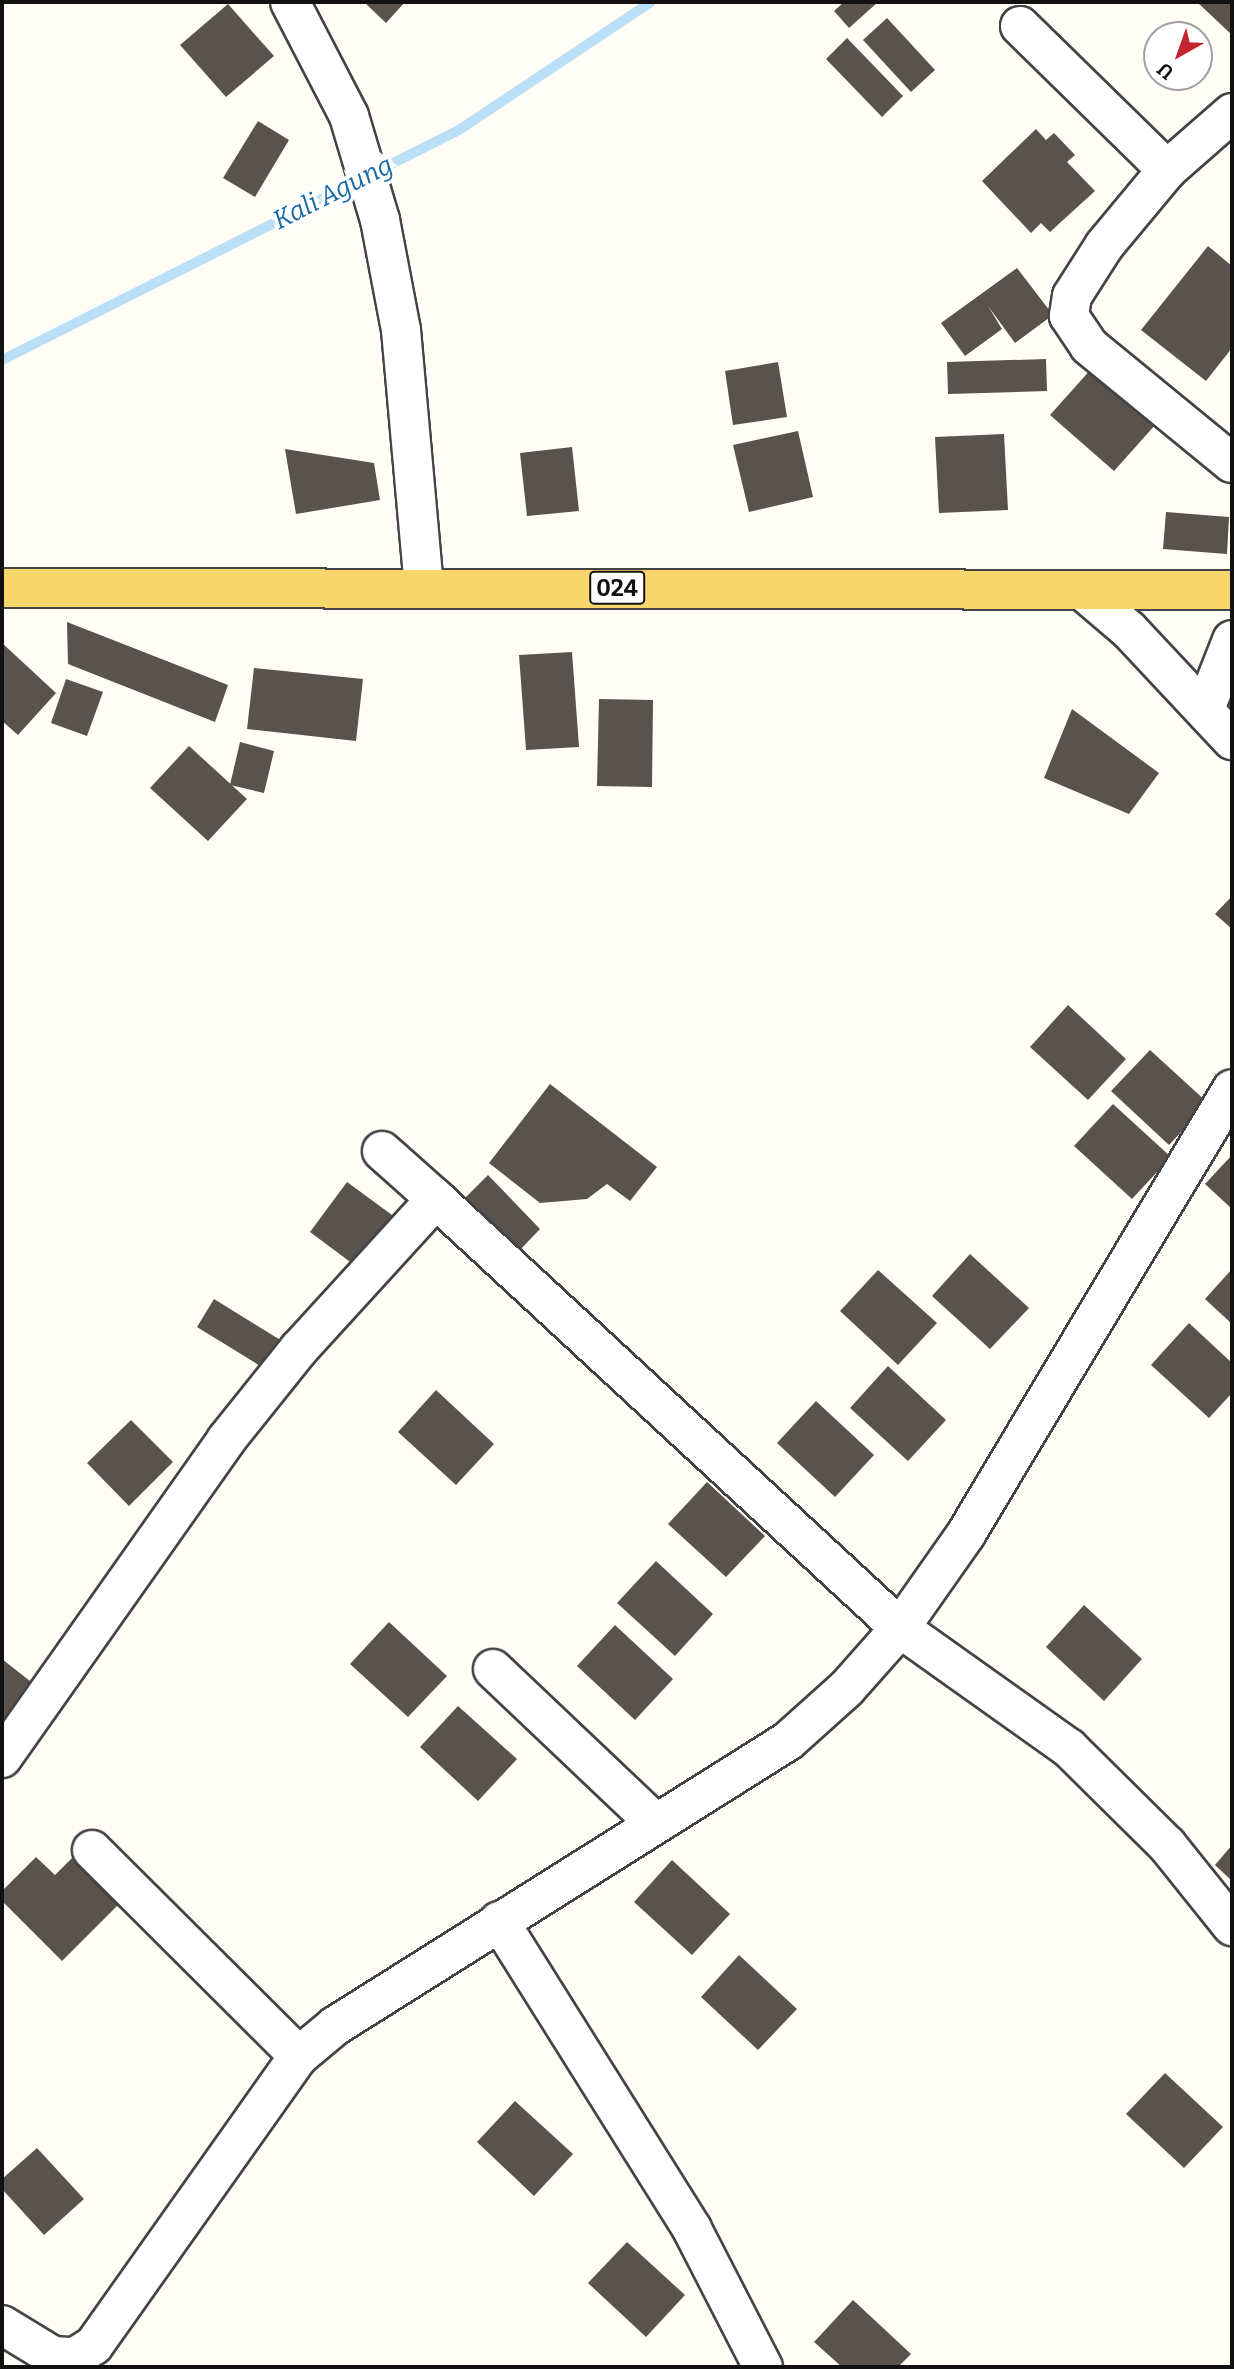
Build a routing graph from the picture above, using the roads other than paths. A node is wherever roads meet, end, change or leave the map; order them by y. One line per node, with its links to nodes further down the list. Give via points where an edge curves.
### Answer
1 (290, 2): 6 (street, via 349,116 374,201 401,330)
2 (1020, 26): 4 (street)
3 (1232, 113): 4 (street)
4 (1167, 170): 5 (street, via 1104,246 1072,296 1069,316 1089,346)
5 (1232, 463)
6 (424, 587): 7 (main road, 024); 8 (main road, 024)
7 (2, 588)
8 (1082, 590): 9 (main road, 024); 11 (street, via 1129,630)
9 (1232, 590)
10 (1232, 640): 11 (street)
11 (1205, 709): 12 (street)
12 (1232, 740)
13 (1232, 1089): 16 (street, via 1100,1304 1028,1436)
14 (382, 1151): 15 (street)
15 (436, 1199): 16 (street); 18 (street, via 299,1349 226,1440)
16 (900, 1629): 19 (street, via 847,1688 788,1741); 22 (street, via 1069,1748 1167,1845)
17 (493, 1669): 19 (street)
18 (2, 1758)
19 (654, 1822): 21 (street)
20 (92, 1850): 23 (street)
21 (499, 1921): 23 (street, via 335,2026); 25 (street, via 692,2229)
22 (1232, 1926)
23 (299, 2056): 24 (street, via 94,2345 75,2357)
24 (7, 2348)
25 (763, 2367)

